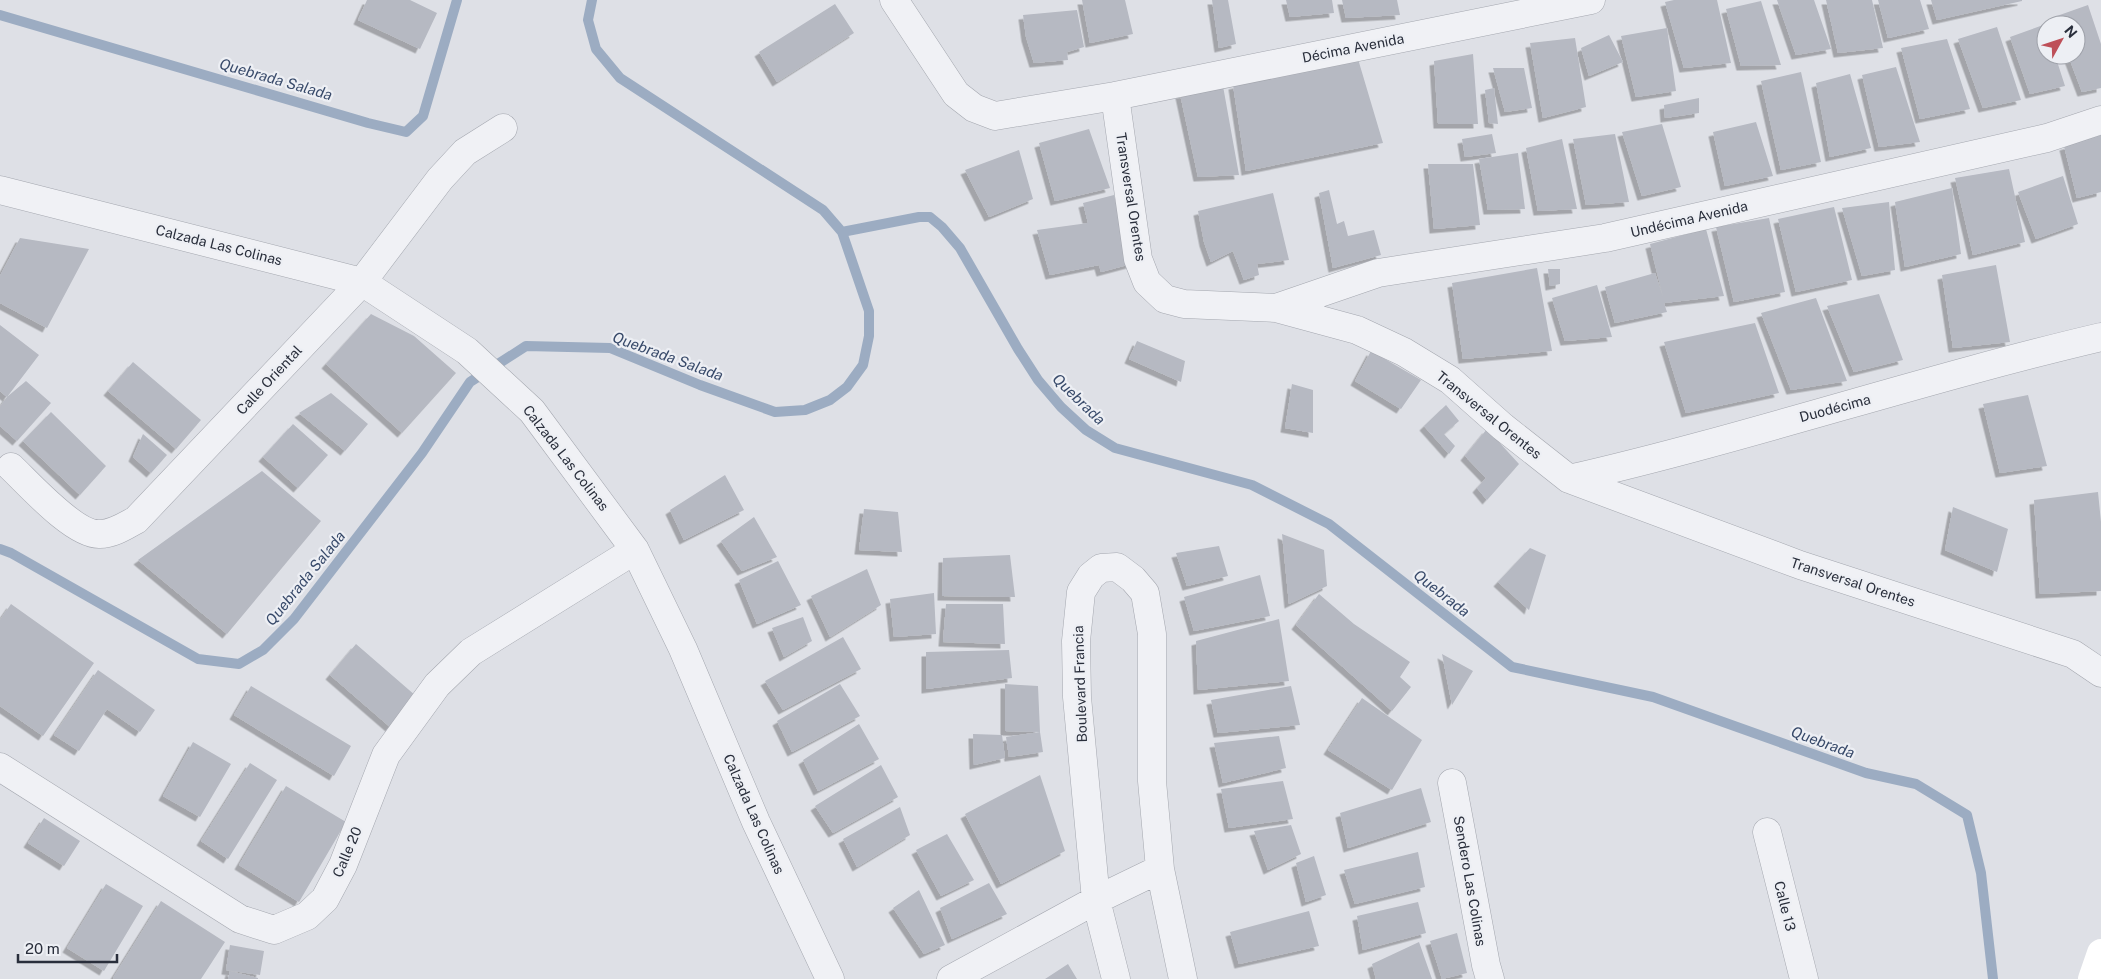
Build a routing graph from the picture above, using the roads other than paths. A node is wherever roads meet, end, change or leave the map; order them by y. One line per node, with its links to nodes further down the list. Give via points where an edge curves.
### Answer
1 (894, 0): 3 (street, via 956,94 974,108 996,116)
2 (1591, 0): 3 (street, Décima Avenida)
3 (1115, 96): 8 (street, Transversal Orentes, via 1138,258 1147,282 1165,299 1184,304)
4 (2101, 120): 8 (street, Undécima Avenida, via 2047,138 1605,238 1378,273)
5 (503, 128): 7 (street, Calle Oriental, via 466,152 440,179)
6 (0, 190): 7 (street, Calzada Las Colinas)
7 (362, 282): 10 (street, Calle Oriental, via 136,520 115,531 98,535 63,516); 12 (street, Calzada Las Colinas, via 467,351 532,411)
8 (1276, 308): 11 (street, Transversal Orentes, via 1357,330 1404,352 1450,380)
9 (2101, 337): 11 (street, Duodécima)
10 (11, 467)
11 (1569, 479): 14 (street, Transversal Orentes, via 1800,565)
12 (635, 550): 16 (street, Calle 20, via 471,652 437,685 386,755 343,865 326,899 307,916 274,930 240,919); 22 (street, Calzada Las Colinas, via 683,649 756,822)
13 (2101, 650): 14 (street, Transversal Orentes)
14 (2073, 654): 15 (street, Transversal Orentes)
15 (2101, 673)
16 (0, 767)
17 (1452, 783): 26 (street, Sendero Las Colinas)
18 (1767, 832): 27 (street, Calle 13)
19 (1160, 868): 20 (street); 20 (street, Boulevard Francia, via 1152,781 1152,634 1145,593 1117,567 1101,568 1091,576 1081,592 1076,641); 25 (street, Boulevard Francia)
20 (1096, 900): 23 (street); 24 (street, Boulevard Francia)
21 (2101, 953): 28 (street)
22 (830, 979)
23 (951, 979)
24 (1116, 979)
25 (1183, 979)
26 (1490, 979)
27 (1804, 979)
28 (2092, 979)

